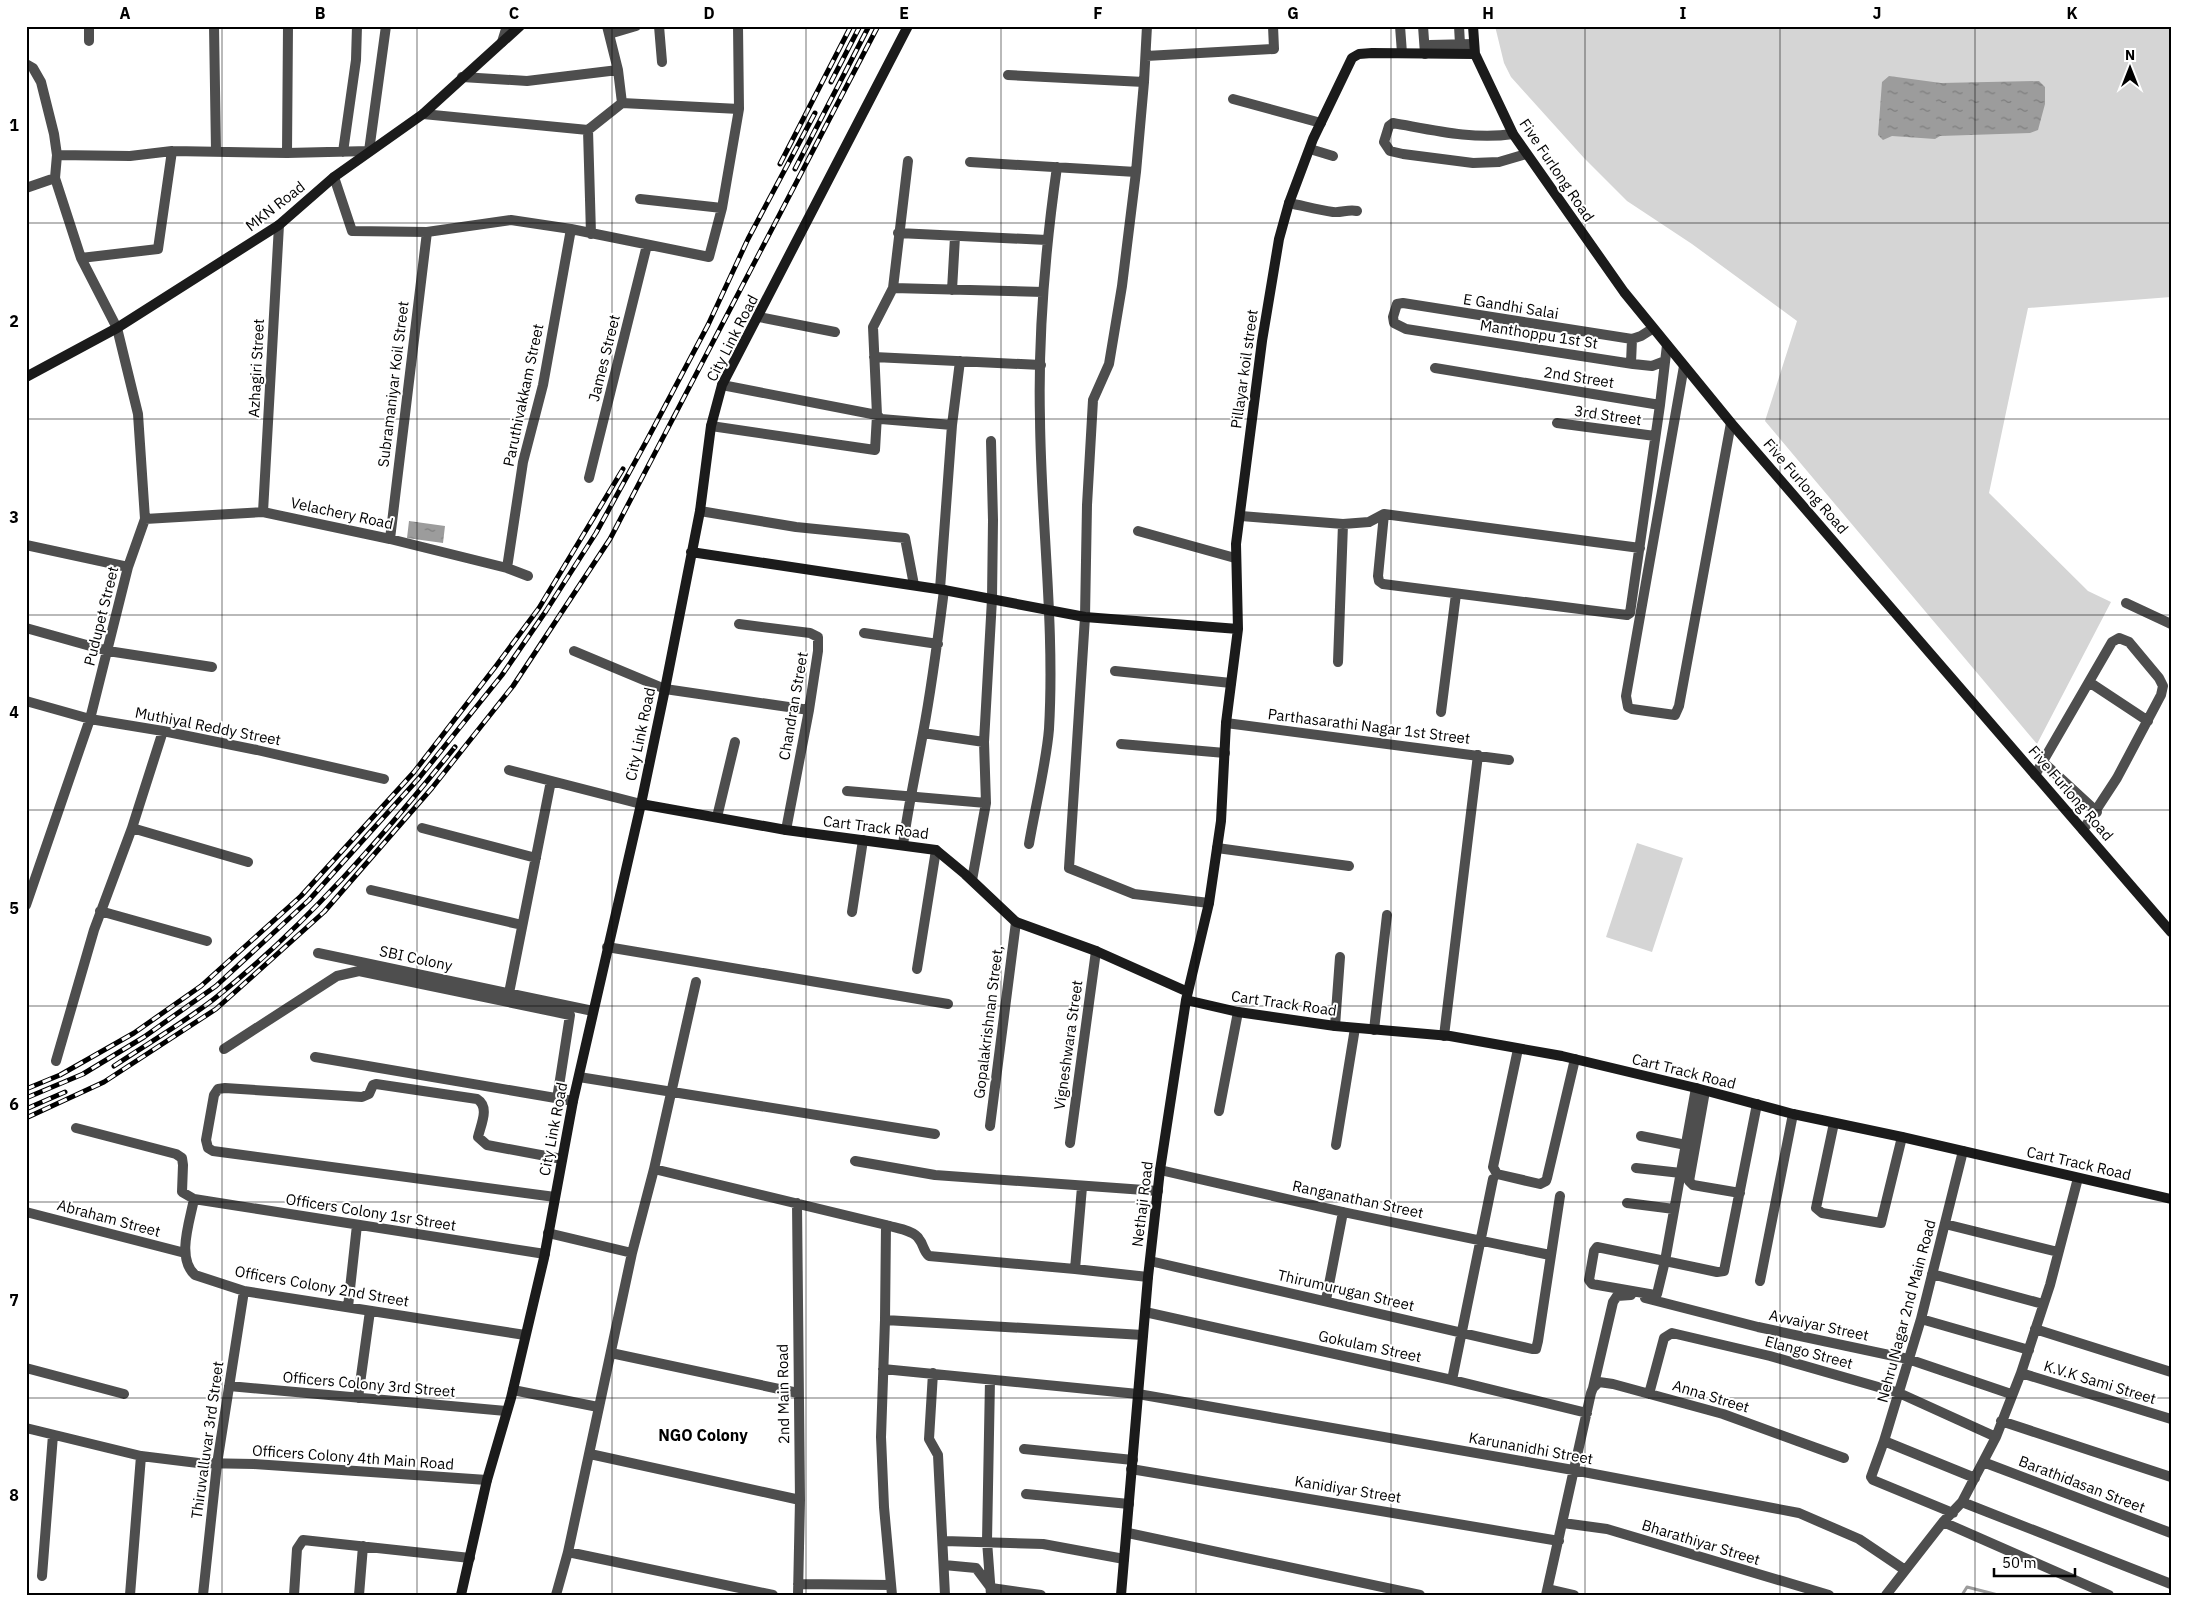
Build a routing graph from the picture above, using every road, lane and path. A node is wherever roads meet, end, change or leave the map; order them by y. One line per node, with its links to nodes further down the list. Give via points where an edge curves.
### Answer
1 (89, 26): 20 (street)
2 (214, 26): 42 (street)
3 (288, 26): 45 (street)
4 (357, 26): 44 (street, via 356,60)
5 (386, 26): 43 (street)
6 (507, 26): 21 (street)
7 (520, 26): 21 (street, MKN Road)
8 (636, 26): 19 (street)
9 (659, 26): 27 (street)
10 (738, 26): 35 (street)
11 (908, 26): 72 (street, City Link Road)
12 (1147, 26): 26 (street)
13 (1273, 26): 26 (street, via 1274,48)
14 (1400, 26): 25 (street)
15 (1423, 26): 24 (street)
16 (1429, 26): 24 (street)
17 (1459, 26): 22 (street)
18 (1473, 26): 23 (street, Five Furlong Road)
19 (608, 30): 29 (street)
20 (89, 41)
21 (502, 42): 31 (street, MKN Road)
22 (1460, 44): 23 (street); 24 (street)
23 (1474, 49): 24 (street, Pillayar koil street); 39 (street, Five Furlong Road)
24 (1429, 51): 25 (street, Pillayar koil street)
25 (1402, 54): 37 (street, Pillayar koil street, via 1366,54 1352,58)
26 (1146, 56): 32 (street)
27 (662, 62)
28 (26, 64): 47 (street, via 39,76)
29 (618, 70): 31 (street, via 527,81); 34 (street)
30 (1008, 75): 32 (street)
31 (462, 77): 36 (street, MKN Road)
32 (1144, 82): 52 (street)
33 (1233, 99): 37 (street)
34 (622, 103): 35 (street); 38 (street)
35 (739, 109): 58 (street)
36 (422, 114): 38 (street); 43 (street, MKN Road)
37 (1321, 123): 40 (street, Pillayar koil street)
38 (588, 130): 64 (street)
39 (1513, 134): 46 (street, Five Furlong Road); 46 (street, via 1435,132 1393,123 1384,142 1390,150 1403,154 1473,163 1499,162)
40 (1310, 149): 48 (street); 57 (street, Pillayar koil street)
41 (172, 151): 42 (street); 47 (street, via 130,156); 68 (street, via 158,249)
42 (216, 151): 45 (street)
43 (369, 151): 44 (street); 53 (street, MKN Road)
44 (343, 152): 45 (street)
45 (287, 153)
46 (1526, 154): 75 (street, Five Furlong Road)
47 (57, 155): 54 (street)
48 (1333, 156)
49 (908, 161): 63 (street)
50 (970, 162): 51 (street)
51 (1057, 167): 52 (street); 66 (street)
52 (1136, 172): 118 (street, via 1109,364 1092,400)
53 (334, 177): 60 (street, MKN Road); 62 (street, via 352,232)
54 (55, 178): 55 (street); 68 (street, Pudupet Street)
55 (26, 188)
56 (640, 199): 58 (street)
57 (1290, 202): 59 (street, via 1322,210); 100 (street, Pillayar koil street, via 1279,239 1262,341)
58 (722, 208): 67 (street, via 709,257)
59 (1357, 211)
60 (279, 225): 73 (street, MKN Road); 98 (street, Azhagiri Street)
61 (571, 229): 62 (street, via 511,220); 64 (street); 110 (street, Paruthivakkam Street, via 543,386 523,462)
62 (427, 232): 104 (street, Subramaniyar Koil Street)
63 (898, 233): 65 (street); 69 (street)
64 (591, 234): 67 (street)
65 (955, 237): 66 (street); 70 (street)
66 (1047, 240): 71 (street)
67 (648, 245): 96 (street, James Street)
68 (81, 258): 73 (street, Pudupet Street)
69 (893, 288): 70 (street); 79 (street, via 873,328)
70 (952, 290): 71 (street)
71 (1043, 292): 83 (street)
72 (759, 317): 76 (street); 87 (street, City Link Road)
73 (117, 328): 86 (street, MKN Road); 101 (street, Pudupet Street, via 138,414)
74 (1406, 329): 77 (street, E Gandhi Salai, via 1394,323 1396,304); 82 (street, Manthoppu 1st St)
75 (1652, 329): 77 (street); 78 (street, Five Furlong Road)
76 (835, 332)
77 (1632, 339): 82 (street)
78 (1667, 345): 80 (street); 84 (street, Five Furlong Road)
79 (874, 357): 81 (street); 89 (street)
80 (1665, 360): 82 (street, Manthoppu 1st St, via 1652,366); 88 (street)
81 (960, 361): 83 (street); 92 (street)
82 (1631, 363)
83 (1041, 364): 117 (street, via 1040,419)
84 (1684, 366): 91 (street, Five Furlong Road); 91 (street, via 1626,696 1628,707 1632,709 1675,715 1679,706)
85 (1435, 368): 88 (street, 2nd Street)
86 (26, 378)
87 (722, 385): 89 (street); 93 (street, City Link Road)
88 (1660, 405): 94 (street)
89 (877, 416): 92 (street, via 881,419); 93 (street, via 875,450)
90 (1557, 423): 94 (street, 3rd Street)
91 (1731, 423): 149 (street, Five Furlong Road)
92 (952, 425): 113 (street)
93 (711, 426): 97 (street, City Link Road)
94 (1656, 436): 106 (street)
95 (991, 441): 115 (street, via 994,520)
96 (589, 478)
97 (700, 510): 107 (street, City Link Road); 112 (street, via 796,527 905,538)
98 (263, 512): 101 (street, Velachery Road); 104 (street, Velachery Road)
99 (1384, 514): 102 (street, via 1369,522); 106 (street); 114 (street, via 1379,580 1383,584)
100 (1241, 516): 102 (street); 108 (street, Pillayar koil street)
101 (145, 519): 109 (street, Pudupet Street)
102 (1343, 524): 127 (street)
103 (1138, 531): 108 (street)
104 (390, 539): 110 (street, Velachery Road)
105 (26, 545): 109 (street)
106 (1640, 548): 114 (street, via 1628,615)
107 (691, 552): 112 (street); 132 (street, City Link Road)
108 (1235, 558): 122 (street, Pillayar koil street)
109 (128, 567): 125 (street, Pudupet Street)
110 (507, 568): 111 (street, Velachery Road)
111 (528, 576)
112 (914, 585): 113 (street)
113 (942, 590): 115 (street); 124 (street)
114 (1456, 594): 135 (street)
115 (992, 600): 117 (street); 142 (street)
116 (2126, 602): 120 (street)
117 (1050, 610): 118 (street); 164 (street, via 1049,730)
118 (1084, 617): 122 (street); 173 (street, via 1070,868 1134,894)
119 (739, 624): 134 (street, Chandran Street, via 810,633 818,637)
120 (2171, 624)
121 (26, 628): 125 (street)
122 (1238, 629): 131 (street, Pillayar koil street)
123 (864, 632): 124 (street)
124 (938, 644): 140 (street)
125 (108, 651): 128 (street); 136 (street, Pudupet Street)
126 (574, 651): 132 (street)
127 (1338, 662)
128 (212, 666)
129 (1115, 671): 131 (street)
130 (2089, 682): 137 (street); 137 (street, via 2112,642 2120,638 2129,642 2162,686); 147 (street)
131 (1231, 683): 138 (street, Pillayar koil street)
132 (665, 689): 134 (street); 155 (street, City Link Road)
133 (26, 701): 136 (street, Muthiyal Reddy Street)
134 (809, 710): 161 (street, Chandran Street)
135 (1441, 712)
136 (90, 719): 139 (street, Muthiyal Reddy Street); 174 (street, Pudupet Street)
137 (2148, 721): 156 (street)
138 (1226, 723): 144 (street, Pillayar koil street); 145 (street, Parthasarathi Nagar 1st Street)
139 (163, 730): 150 (street, Muthiyal Reddy Street); 159 (street)
140 (923, 733): 142 (street); 153 (street)
141 (735, 742): 157 (street)
142 (984, 742): 154 (street)
143 (1121, 744): 144 (street)
144 (1225, 753): 158 (street, Pillayar koil street)
145 (1478, 755): 146 (street, Parthasarathi Nagar 1st Street); 196 (street)
146 (1509, 760)
147 (2043, 762): 149 (street); 156 (street)
148 (508, 770): 151 (street)
149 (2036, 775): 162 (street, Five Furlong Road)
150 (384, 779)
151 (551, 782): 155 (street); 168 (street)
152 (847, 791): 153 (street)
153 (910, 797): 154 (street); 165 (street)
154 (986, 803): 171 (street)
155 (641, 804): 157 (street, Cart Track Road); 182 (street, City Link Road)
156 (2097, 812): 162 (street)
157 (717, 818): 161 (street, Cart Track Road)
158 (1221, 821): 166 (street, Nethaji Road)
159 (132, 828): 169 (street); 175 (street)
160 (422, 828): 168 (street)
161 (786, 830): 163 (street, Cart Track Road)
162 (2083, 830): 180 (street, Five Furlong Road)
163 (863, 840): 165 (street, Cart Track Road); 176 (street)
164 (1029, 844)
165 (903, 846): 167 (street, Cart Track Road)
166 (1217, 848): 170 (street); 173 (street, Nethaji Road)
167 (936, 850): 171 (street, Cart Track Road); 186 (street)
168 (536, 858): 179 (street)
169 (248, 862)
170 (1349, 866)
171 (972, 880): 178 (street, Cart Track Road)
172 (371, 890): 179 (street)
173 (1209, 903): 189 (street, Nethaji Road)
174 (26, 905)
175 (100, 911): 181 (street); 201 (street)
176 (852, 912)
177 (1387, 915): 195 (street)
178 (1016, 922): 183 (street, Cart Track Road); 211 (street, Gopalakrishnan Street,)
179 (522, 925): 188 (street)
180 (2171, 932)
181 (207, 942)
182 (607, 947): 190 (street); 191 (street, City Link Road)
183 (1096, 951): 189 (street, Cart Track Road); 216 (street, Vigneshwara Street)
184 (318, 953): 188 (street, SBI Colony)
185 (1340, 957): 193 (street)
186 (917, 969)
187 (696, 982): 204 (street)
188 (509, 993): 191 (street, SBI Colony)
189 (1187, 996): 192 (street, Cart Track Road); 224 (street, Nethaji Road)
190 (948, 1004)
191 (593, 1011): 202 (street, City Link Road)
192 (1238, 1012): 193 (street, Cart Track Road); 208 (street)
193 (1335, 1026): 194 (street, Cart Track Road)
194 (1355, 1028): 195 (street, Cart Track Road); 217 (street)
195 (1374, 1030): 196 (street, Cart Track Road)
196 (1444, 1036): 198 (street, Cart Track Road)
197 (224, 1049): 205 (street, via 337,976 358,971 570,1015)
198 (1518, 1049): 200 (street, Cart Track Road); 200 (street, via 1493,1167 1497,1174 1540,1184 1546,1182)
199 (315, 1057): 205 (street)
200 (1575, 1059): 203 (street, Cart Track Road)
201 (56, 1061)
202 (579, 1077): 204 (street); 206 (street, City Link Road)
203 (1700, 1089): 207 (street, Cart Track Road); 218 (street); 230 (street, via 1689,1181 1693,1186)
204 (671, 1091): 213 (street); 223 (street)
205 (557, 1098): 206 (street)
206 (573, 1101): 220 (street, City Link Road)
207 (1757, 1104): 209 (street, Cart Track Road); 230 (street)
208 (1219, 1111)
209 (1793, 1114): 210 (street, Cart Track Road); 255 (street)
210 (1834, 1123): 215 (street, Cart Track Road); 215 (street, via 1816,1208 1822,1213 1881,1223)
211 (990, 1126)
212 (76, 1128): 233 (street, via 176,1154 182,1158 183,1164 182,1192)
213 (935, 1134)
214 (1641, 1136): 218 (street)
215 (1902, 1137): 219 (street, Cart Track Road)
216 (1070, 1143)
217 (1336, 1145)
218 (1686, 1145): 225 (street)
219 (1963, 1151): 226 (street, Cart Track Road); 240 (street, Nehru Nagar 2nd Main Road)
220 (562, 1159): 232 (street, City Link Road); 232 (street, via 481,1142 478,1137 485,1108 477,1099 376,1084 369,1094 362,1097 225,1088 218,1089 214,1095 206,1140 208,1148 213,1151)
221 (855, 1161): 228 (street, via 935,1175)
222 (1636, 1168): 225 (street)
223 (654, 1169): 235 (street); 247 (street)
224 (1160, 1170): 229 (street, Nethaji Road); 239 (street, Ranganathan Street)
225 (1681, 1173): 237 (street)
226 (2078, 1178): 234 (street, Cart Track Road); 245 (street)
227 (1493, 1179): 244 (street)
228 (1082, 1187): 229 (street); 252 (street)
229 (1158, 1191): 250 (street, Nethaji Road)
230 (1740, 1193): 251 (street, via 1724,1271)
231 (1560, 1196): 249 (street)
232 (555, 1197): 243 (street, City Link Road)
233 (194, 1199): 241 (street, Officers Colony 1sr Street); 246 (street)
234 (2171, 1200)
235 (797, 1203): 242 (street); 281 (street, 2nd Main Road)
236 (1627, 1203): 237 (street)
237 (1674, 1209): 251 (street)
238 (26, 1212): 246 (street, Abraham Street)
239 (1343, 1212): 244 (street, Ranganathan Street); 257 (street)
240 (1945, 1224): 245 (street); 253 (street, Nehru Nagar 2nd Main Road)
241 (357, 1225): 248 (street, Officers Colony 1sr Street); 259 (street)
242 (886, 1225): 252 (street, via 915,1234 924,1252 930,1256); 263 (street)
243 (548, 1233): 247 (street); 248 (street, City Link Road)
244 (1480, 1240): 249 (street, Ranganathan Street); 265 (street)
245 (2058, 1252): 258 (street)
246 (185, 1253): 256 (street, Officers Colony 2nd Street, via 189,1270 195,1275)
247 (632, 1253): 269 (street)
248 (545, 1254): 266 (street, City Link Road)
249 (1550, 1255): 265 (street, Thirumurugan Street, via 1536,1348)
250 (1150, 1261): 254 (street, Nethaji Road); 257 (street, Thirumurugan Street)
251 (1665, 1261): 251 (street, via 1655,1295 1592,1284 1589,1280 1597,1247)
252 (1075, 1269): 254 (street)
253 (1932, 1274): 258 (street); 262 (street, Nehru Nagar 2nd Main Road)
254 (1148, 1277): 261 (street, Nethaji Road)
255 (1760, 1280)
256 (244, 1291): 259 (street, Officers Colony 2nd Street); 278 (street, Thiruvalluvar 3rd Street)
257 (1326, 1300): 265 (street, Thirumurugan Street)
258 (2043, 1304): 264 (street)
259 (348, 1307): 260 (street, Officers Colony 2nd Street)
260 (370, 1311): 266 (street, Officers Colony 2nd Street); 287 (street)
261 (1145, 1312): 267 (street, Nethaji Road); 277 (street, Gokulam Street)
262 (1921, 1318): 268 (street); 270 (street, Nehru Nagar 2nd Main Road)
263 (885, 1320): 267 (street); 272 (street)
264 (2035, 1329): 268 (street); 273 (street)
265 (1460, 1333): 277 (street)
266 (525, 1335): 280 (street, City Link Road)
267 (1143, 1335): 284 (street, Nethaji Road)
268 (2028, 1350): 274 (street)
269 (612, 1353): 281 (street); 288 (street)
270 (1908, 1359): 279 (street, Avvaiyar Street, via 1630,1295 1617,1296); 282 (street, Nehru Nagar 2nd Main Road); 286 (street, Avvaiyar Street)
271 (26, 1368): 283 (street)
272 (883, 1369): 275 (street, Karunanidhi Street); 329 (street, via 881,1437)
273 (2171, 1372)
274 (2021, 1373): 286 (street); 291 (street, K.V.K Sami Street)
275 (933, 1374): 276 (street, Karunanidhi Street); 317 (street, via 929,1439 938,1455)
276 (990, 1380): 284 (street, Karunanidhi Street); 318 (street)
277 (1452, 1380): 290 (street, Gokulam Street)
278 (229, 1386): 287 (street, Officers Colony 3rd Street); 302 (street, Thiruvalluvar 3rd Street)
279 (1593, 1388): 285 (street, Anna Street, via 1599,1382 1605,1382); 290 (street)
280 (513, 1390): 288 (street); 289 (street, City Link Road)
281 (798, 1393): 309 (street, 2nd Main Road)
282 (1899, 1393): 285 (street, Elango Street, via 1770,1356 1672,1333 1664,1338); 295 (street, Elango Street); 296 (street, Nehru Nagar 2nd Main Road)
283 (124, 1394)
284 (1138, 1394): 303 (street, Nethaji Road); 304 (street, Karunanidhi Street)
285 (1649, 1394): 300 (street, Anna Street, via 1723,1414)
286 (2011, 1394): 292 (street)
287 (358, 1398): 289 (street, Officers Colony 3rd Street)
288 (598, 1407): 298 (street)
289 (506, 1411): 307 (street, City Link Road)
290 (1587, 1413): 304 (street)
291 (2171, 1419)
292 (2001, 1421): 295 (street); 305 (street)
293 (26, 1428): 294 (street, Officers Colony 4th Main Road)
294 (53, 1434): 299 (street, Officers Colony 4th Main Road); 326 (street)
295 (1996, 1436): 301 (street)
296 (1884, 1441): 306 (street); 312 (street, Nehru Nagar 2nd Main Road, via 1871,1477)
297 (1024, 1449): 303 (street, Kanidiyar Street)
298 (590, 1454): 309 (street); 321 (street)
299 (140, 1456): 302 (street, Officers Colony 4th Main Road); 332 (street)
300 (1844, 1458)
301 (1983, 1462): 306 (street); 316 (street, Barathidasan Street)
302 (217, 1464): 307 (street, Officers Colony 4th Main Road); 333 (street, Thiruvalluvar 3rd Street)
303 (1132, 1464): 311 (street, Nethaji Road); 319 (street, Kanidiyar Street)
304 (1572, 1470): 314 (street); 325 (street, Karunanidhi Street, via 1799,1513 1859,1539)
305 (2171, 1477)
306 (1975, 1478): 310 (street)
307 (487, 1480): 322 (street, City Link Road)
308 (1026, 1494): 311 (street)
309 (800, 1500): 328 (street, 2nd Main Road)
310 (1962, 1502): 312 (street); 327 (street)
311 (1129, 1504): 315 (street, Nethaji Road)
312 (1953, 1513): 313 (street)
313 (1943, 1522): 325 (street); 346 (street)
314 (1563, 1523): 319 (street); 344 (street, Bharathiyar Street, via 1607,1529)
315 (1128, 1533): 323 (street, Nethaji Road); 342 (street)
316 (2171, 1533)
317 (944, 1541): 318 (street); 324 (street)
318 (987, 1541): 323 (street, via 1042,1544); 330 (street)
319 (1559, 1541): 331 (street)
320 (363, 1546): 322 (street); 334 (street, via 303,1540 296,1549); 335 (street)
321 (568, 1552): 337 (street); 338 (street)
322 (470, 1558): 336 (street, City Link Road)
323 (1124, 1559): 341 (street, Nethaji Road)
324 (944, 1565): 330 (street, via 976,1568); 339 (street)
325 (1905, 1570): 345 (street)
326 (42, 1576)
327 (2171, 1584)
328 (798, 1590): 329 (street)
329 (892, 1590)
330 (991, 1591): 340 (street)
331 (1547, 1592): 343 (street)
332 (130, 1595)
333 (203, 1595)
334 (294, 1595)
335 (359, 1595)
336 (461, 1595)
337 (556, 1595)
338 (773, 1595)
339 (946, 1595)
340 (1042, 1595)
341 (1121, 1595)
342 (1420, 1595)
343 (1574, 1595)
344 (1829, 1595)
345 (1886, 1595)
346 (2109, 1595)

